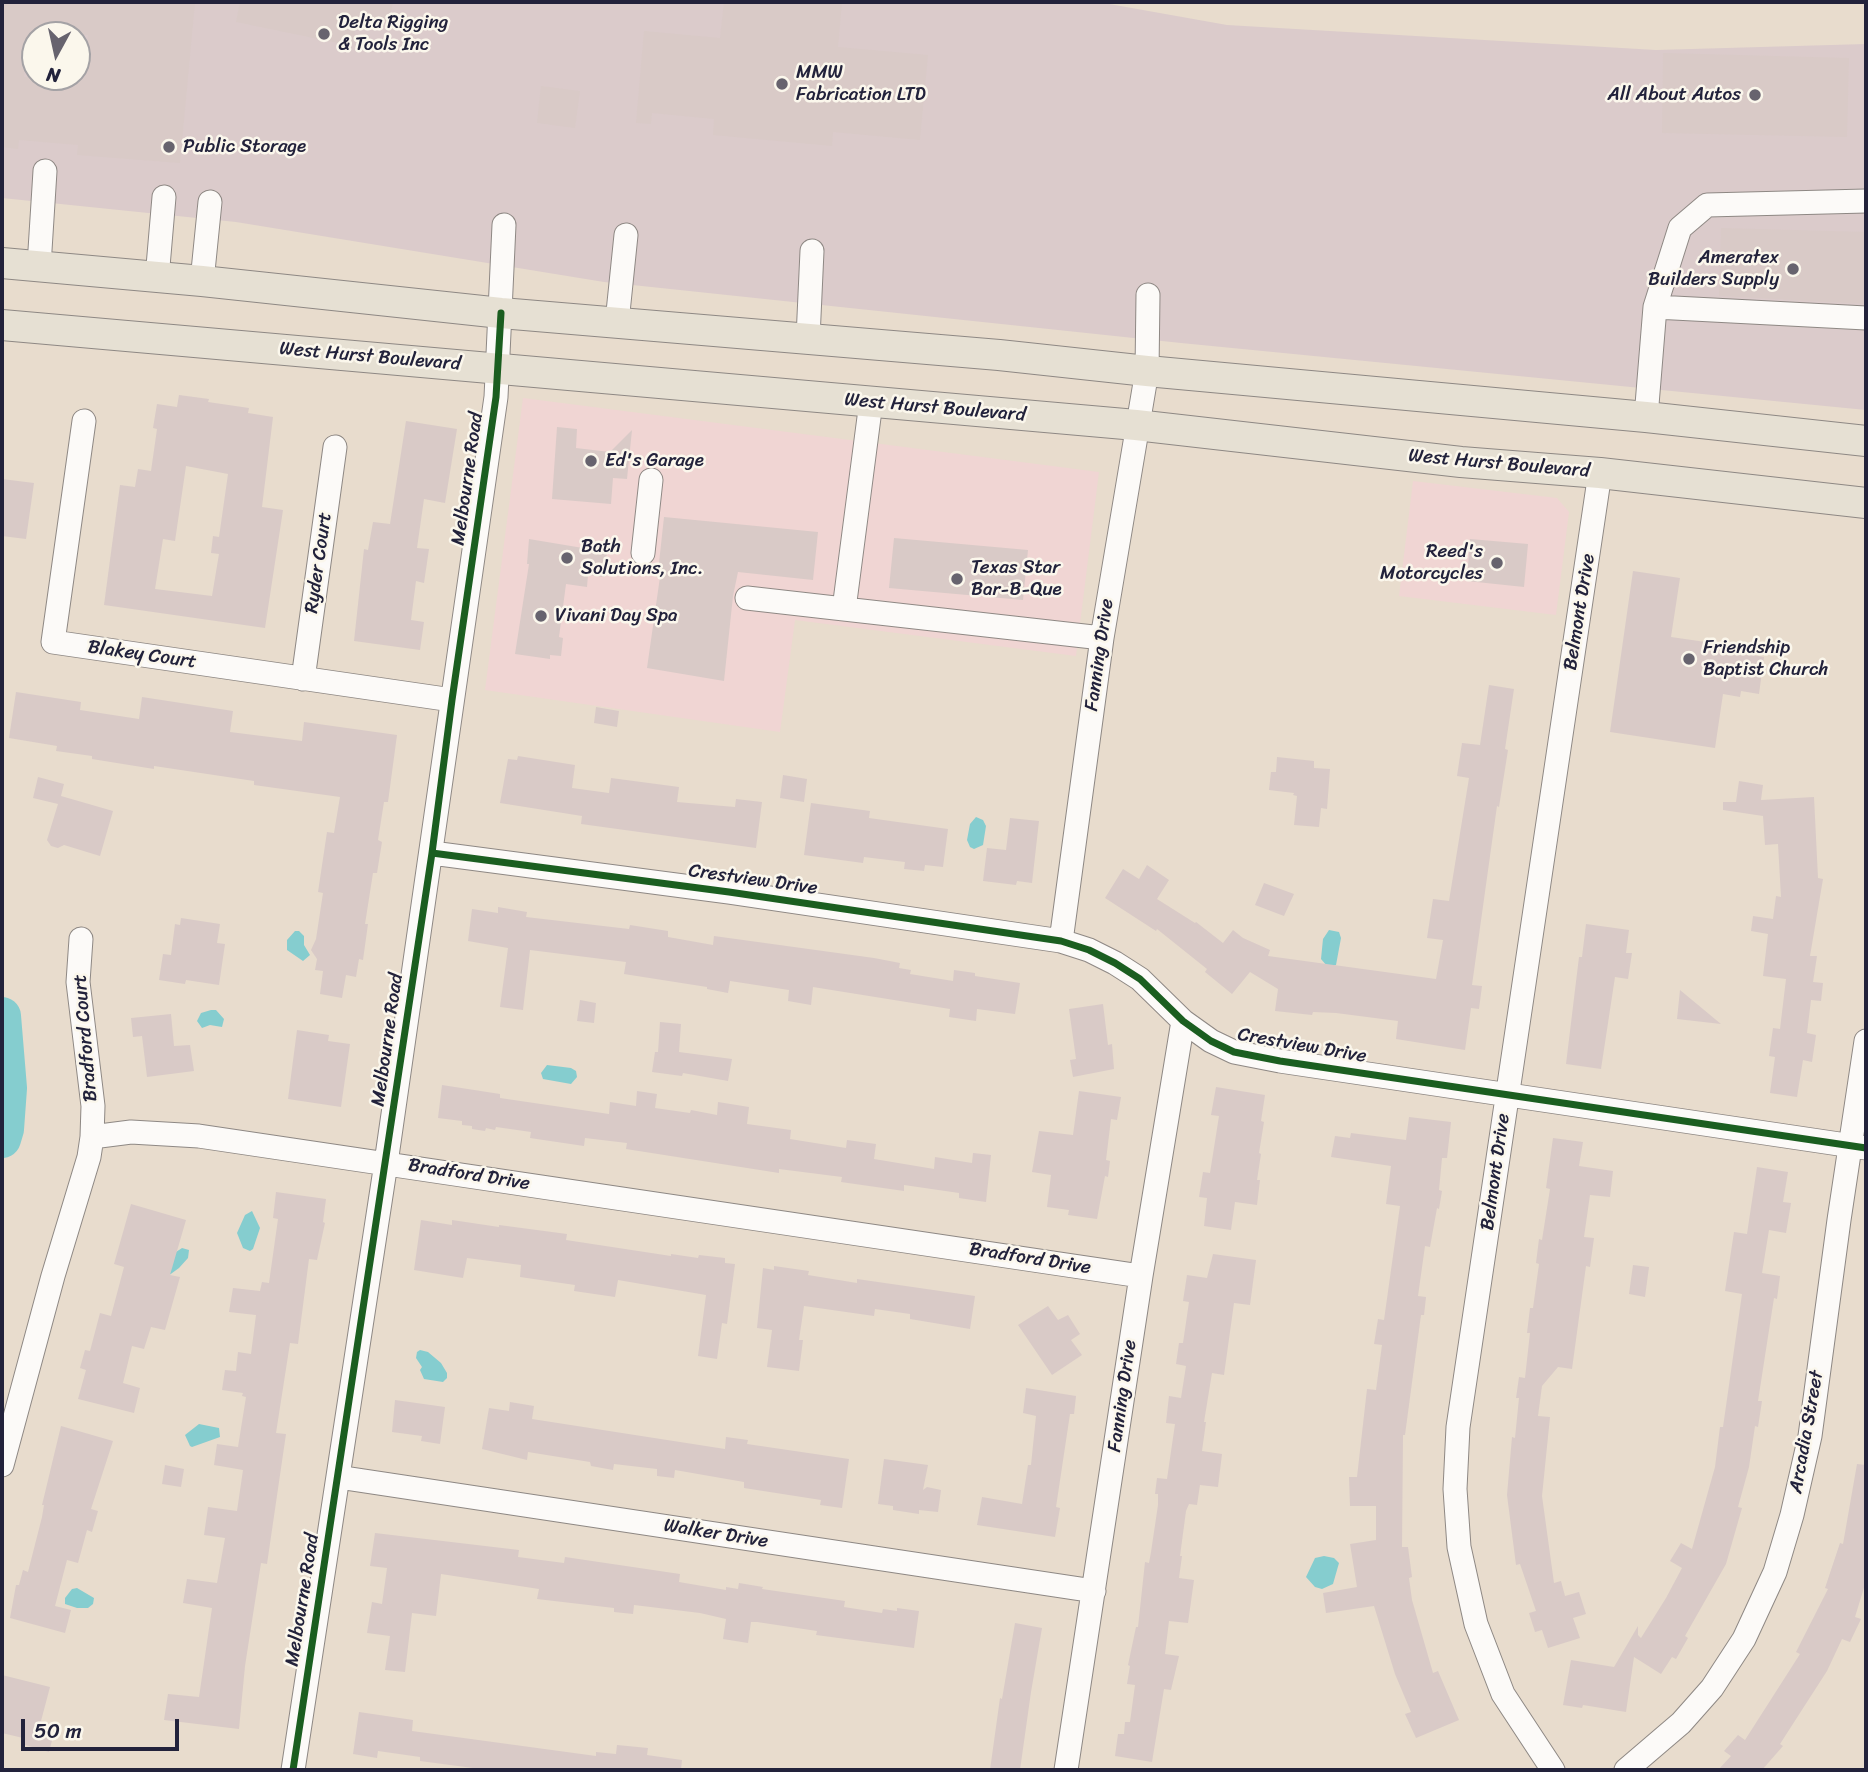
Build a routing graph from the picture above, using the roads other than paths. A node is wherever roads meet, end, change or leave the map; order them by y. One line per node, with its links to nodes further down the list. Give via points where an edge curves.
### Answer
1 (44, 170): 9 (street)
2 (164, 197): 10 (street)
3 (1866, 201): 13 (street, via 1707,205 1680,228)
4 (210, 202): 11 (street)
5 (505, 225): 14 (street, Melbourne Road)
6 (626, 234): 16 (street)
7 (812, 251): 18 (street)
8 (2, 263): 9 (main road)
9 (39, 266): 10 (main road)
10 (157, 278): 11 (main road)
11 (202, 281): 14 (main road)
12 (1148, 295): 20 (street, Fanning Drive)
13 (1655, 307): 15 (street); 22 (street)
14 (502, 313): 16 (main road); 19 (street, Melbourne Road)
15 (1866, 318)
16 (617, 322): 18 (main road)
17 (2, 325): 19 (main road, West Hurst Boulevard)
18 (808, 338): 20 (main road)
19 (498, 367): 21 (main road, West Hurst Boulevard); 35 (street, Melbourne Road)
20 (1147, 371): 22 (main road); 24 (street, Fanning Drive)
21 (871, 402): 24 (main road, West Hurst Boulevard); 32 (street)
22 (1646, 417): 25 (main road)
23 (84, 421): 34 (street, Blakey Court, via 53,642)
24 (1136, 425): 27 (main road, West Hurst Boulevard); 33 (street, Fanning Drive)
25 (1866, 441)
26 (335, 447): 34 (street, Ryder Court)
27 (1600, 473): 29 (main road, West Hurst Boulevard); 41 (street, Belmont Drive)
28 (651, 480): 30 (street)
29 (1866, 503)
30 (643, 553)
31 (747, 598): 32 (street)
32 (844, 609): 33 (street)
33 (1102, 638): 38 (street, Fanning Drive)
34 (303, 678): 35 (street, Blakey Court)
35 (452, 700): 36 (street, Melbourne Road)
36 (432, 853): 38 (street, Crestview Drive); 44 (street, Melbourne Road)
37 (81, 939): 42 (street, Bradford Court, via 78,982 93,1106)
38 (1061, 941): 39 (street, Crestview Drive, via 1124,968)
39 (1183, 1021): 41 (street, Crestview Drive, via 1211,1041 1255,1057); 45 (street, Fanning Drive)
40 (1866, 1041): 43 (street, Arcadia Street)
41 (1508, 1094): 43 (street, Crestview Drive); 51 (street, Belmont Drive, via 1458,1427 1455,1501 1459,1547 1476,1624 1503,1695)
42 (92, 1137): 44 (street, Bradford Drive, via 167,1133); 46 (street)
43 (1859, 1147): 52 (street, Arcadia Street, via 1810,1436 1775,1572 1744,1639 1712,1688 1681,1723)
44 (386, 1163): 45 (street, Bradford Drive); 47 (street, Melbourne Road)
45 (1141, 1276): 48 (street, Fanning Drive)
46 (2, 1465)
47 (338, 1477): 48 (street, Walker Drive); 49 (street, Melbourne Road)
48 (1094, 1591): 50 (street, Fanning Drive)
49 (293, 1770)
50 (1066, 1770)
51 (1553, 1770)
52 (1626, 1770)

